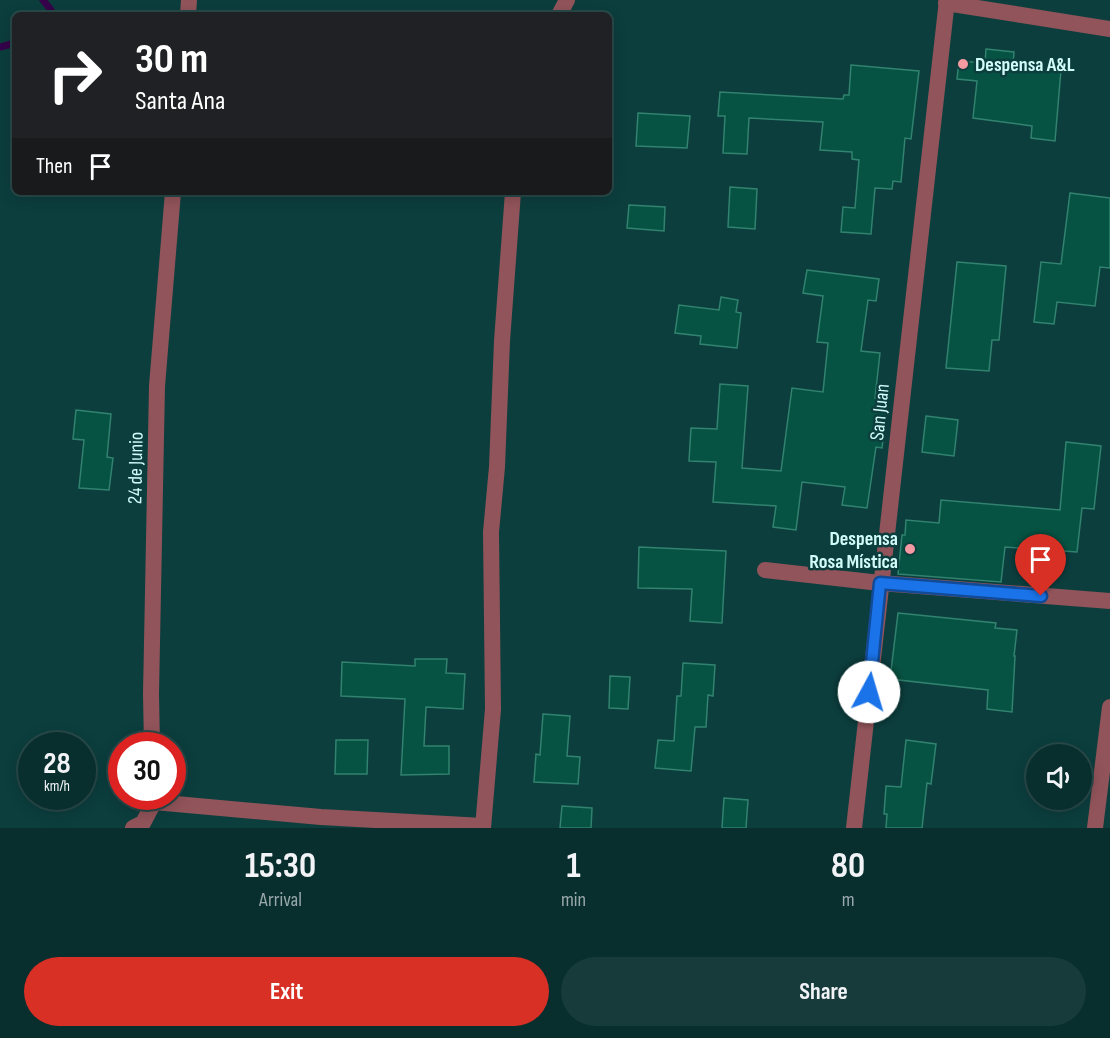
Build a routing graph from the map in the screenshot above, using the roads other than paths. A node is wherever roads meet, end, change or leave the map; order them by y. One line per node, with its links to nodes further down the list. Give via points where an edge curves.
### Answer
1 (946, 1): 2 (street); 6 (street, San Juan)
2 (1110, 29)
3 (173, 195): 9 (street, 24 de Junio, via 157,386)
4 (513, 195): 12 (street, via 491,532 493,709)
5 (765, 570): 6 (street)
6 (880, 583): 7 (street); 14 (street, San Juan)
7 (1110, 601)
8 (1110, 707): 15 (street)
9 (152, 732)
10 (186, 802): 12 (street, via 321,817)
11 (149, 810): 13 (street, via 143,823)
12 (483, 827)
13 (133, 828)
14 (854, 828)
15 (1095, 828)

